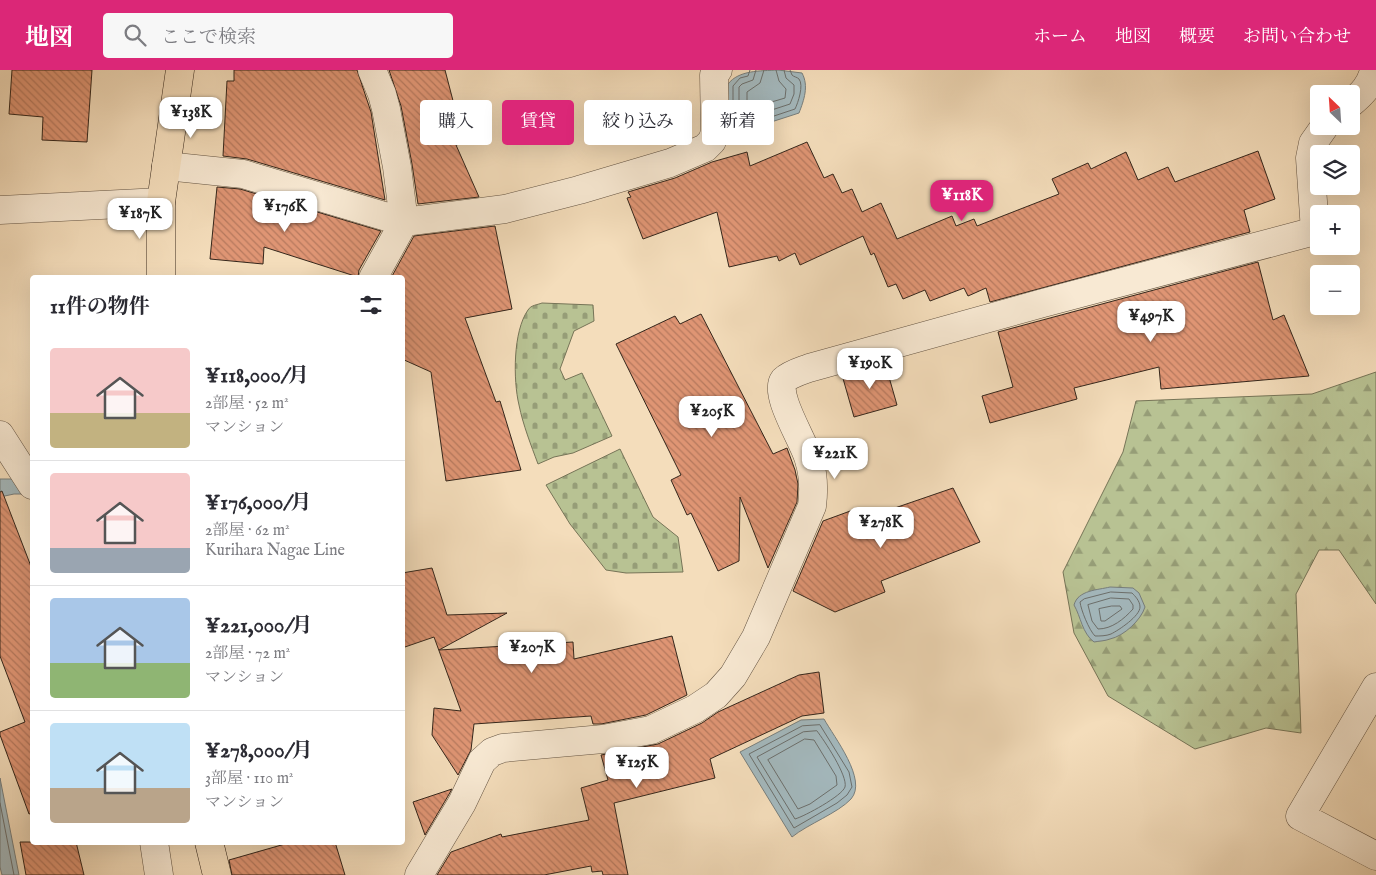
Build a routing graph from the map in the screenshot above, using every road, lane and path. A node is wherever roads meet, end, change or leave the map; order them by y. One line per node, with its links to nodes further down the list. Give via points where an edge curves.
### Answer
1 (180, 70): 7 (main road)
2 (372, 70): 10 (street, via 382,94 398,167)
3 (718, 70): 10 (street, via 714,75 715,132 705,148 579,190 514,206)
4 (1374, 70): 5 (street, via 1372,79)
5 (1360, 95)
6 (1319, 135): 22 (street, via 1310,158 1315,231 809,368 784,380 781,390 784,403 809,459 814,486 812,506 756,637 733,676 716,695 695,709 651,730 492,752 482,761 462,803)
7 (166, 166): 8 (main road); 10 (street, via 243,174)
8 (161, 202): 9 (street); 11 (main road)
9 (0, 210)
10 (404, 222): 12 (street)
11 (161, 275)
12 (375, 275)
13 (0, 434): 14 (street); 15 (street)
14 (30, 444)
15 (30, 479)
16 (1376, 688): 19 (street, via 1300,816)
17 (154, 845): 20 (street)
18 (210, 845): 21 (main road)
19 (1376, 856)
20 (159, 875)
21 (217, 875)
22 (419, 875)

